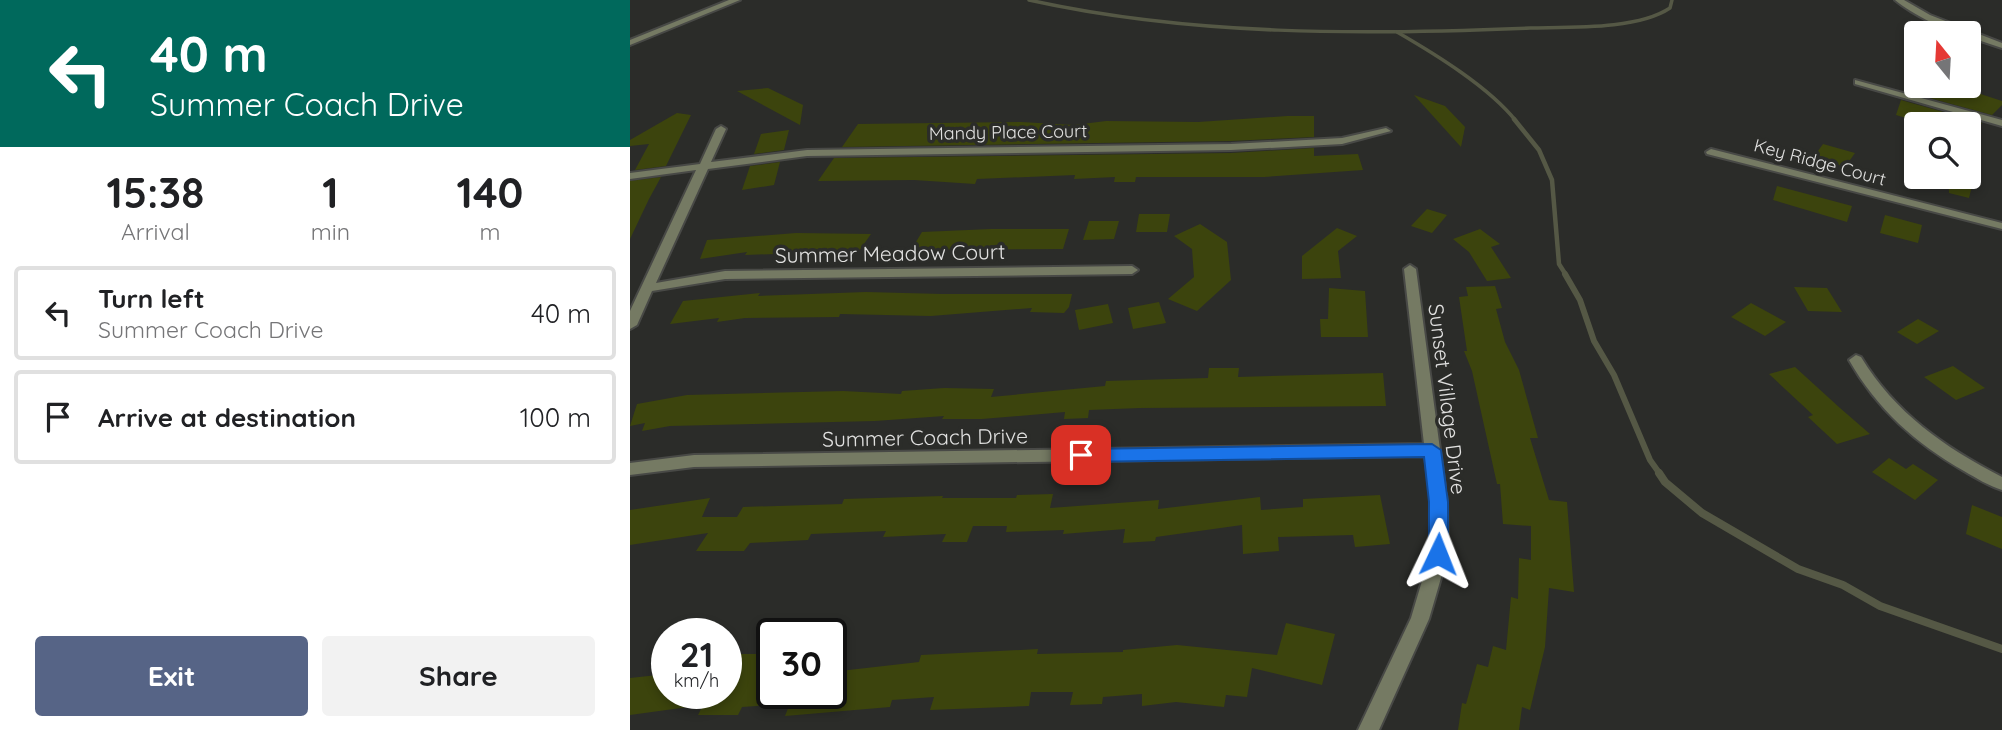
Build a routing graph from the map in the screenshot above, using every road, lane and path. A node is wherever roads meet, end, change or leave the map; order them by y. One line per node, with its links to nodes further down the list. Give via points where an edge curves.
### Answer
1 (736, 0): 5 (street)
2 (1899, 0): 3 (street)
3 (1937, 21)
4 (1981, 39): 6 (street)
5 (630, 43)
6 (2002, 46)
7 (1858, 82): 8 (street)
8 (2002, 123)
9 (721, 129): 12 (street)
10 (1386, 131): 12 (street, Mandy Place Court, via 1342,141 1286,144 821,153)
11 (1711, 152): 14 (street, Key Ridge Court)
12 (702, 166): 13 (street, Mandy Place Court); 17 (street)
13 (630, 176)
14 (2002, 226)
15 (1410, 269): 20 (street, Sunset Village Drive)
16 (1132, 270): 17 (street, Summer Meadow Court, via 725,275)
17 (649, 288): 18 (street)
18 (630, 325)
19 (1856, 360): 22 (street, via 1866,381 1907,423 1969,468)
20 (1432, 450): 21 (street, Summer Coach Drive, via 694,461); 23 (street, Sunset Village Drive, via 1440,526 1435,575 1420,619)
21 (630, 469)
22 (2002, 484)
23 (1368, 730)

